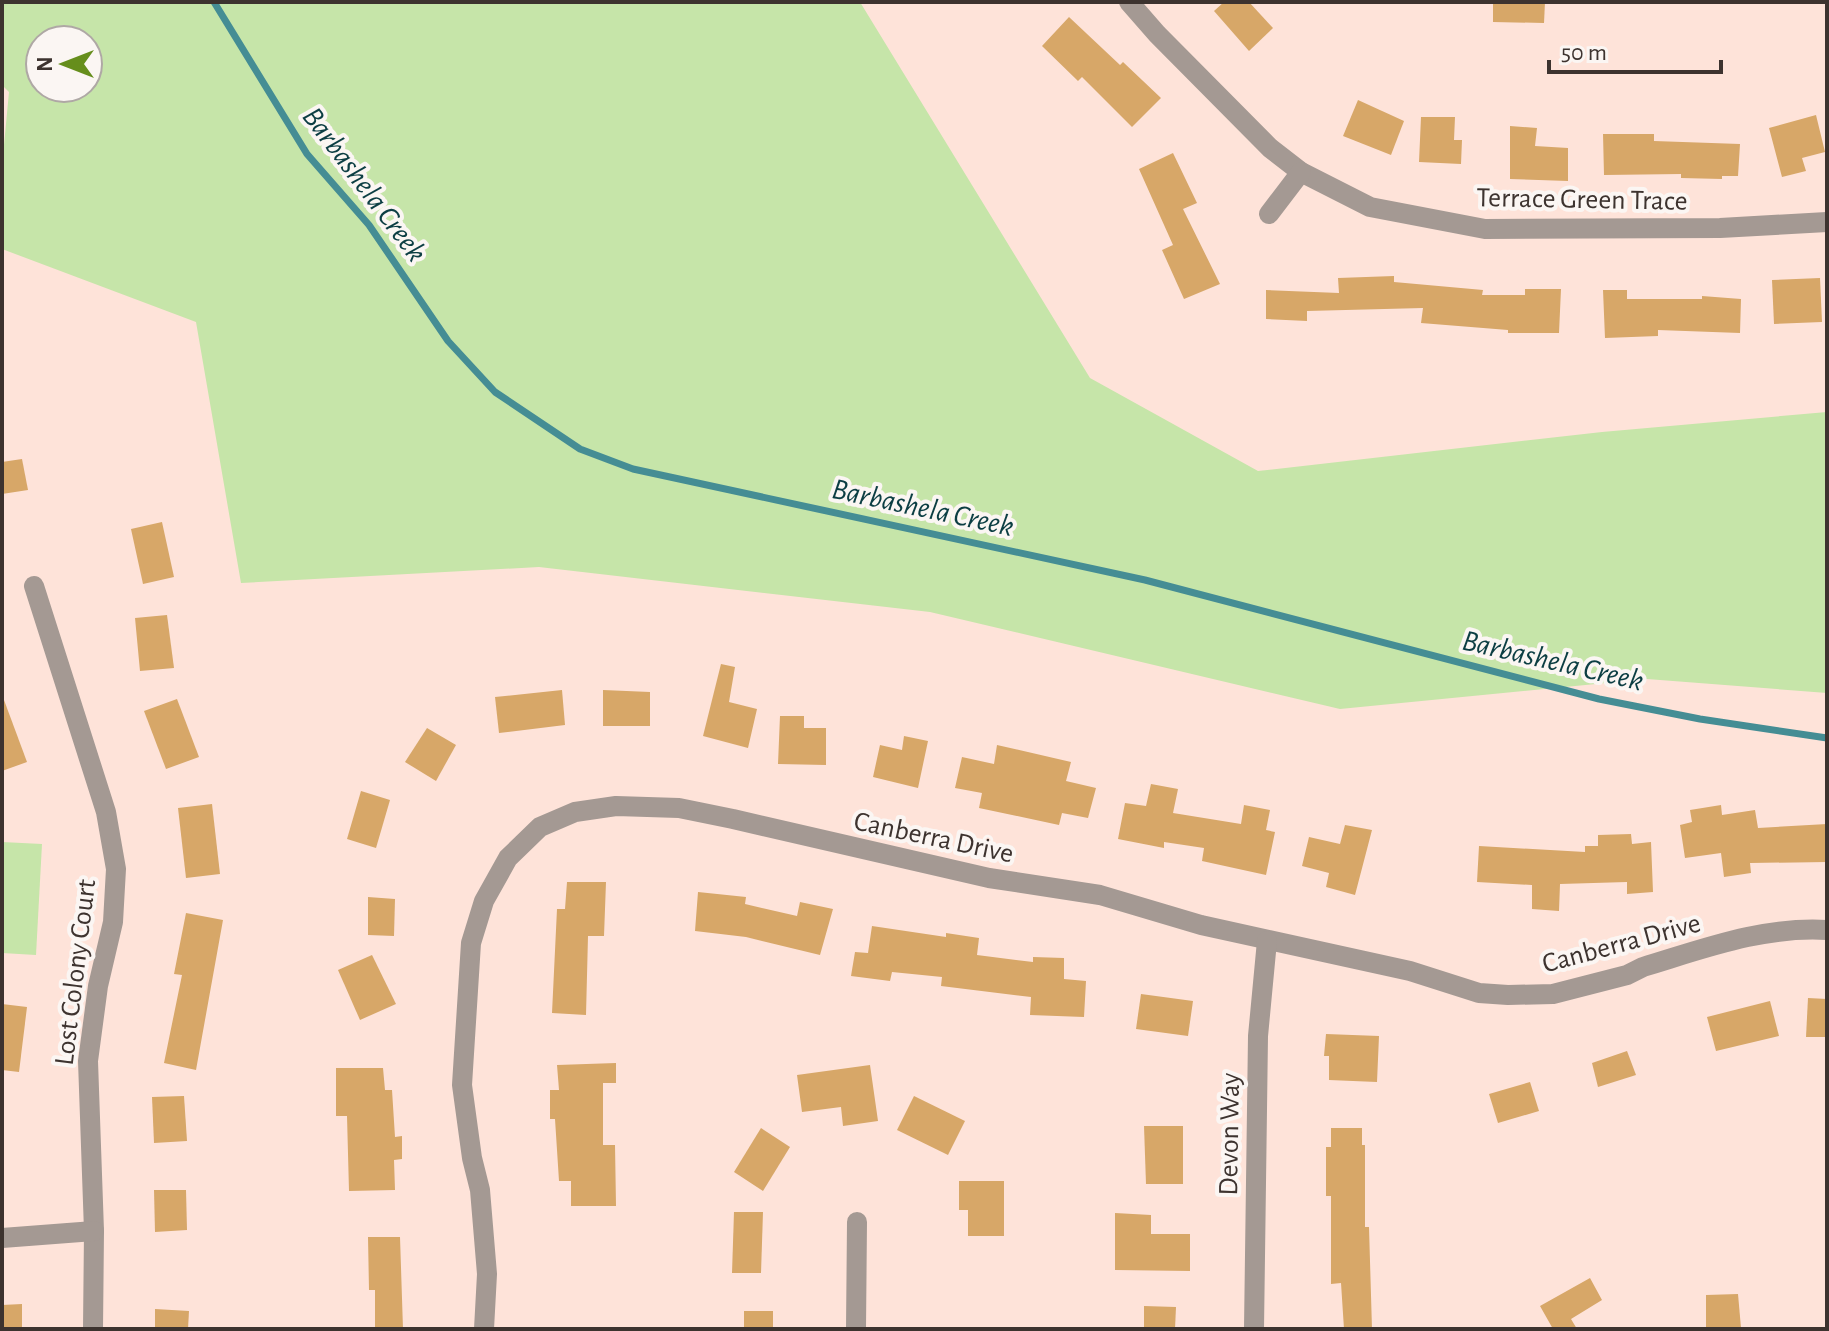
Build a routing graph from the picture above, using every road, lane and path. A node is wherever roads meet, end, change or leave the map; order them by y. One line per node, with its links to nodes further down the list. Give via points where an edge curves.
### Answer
1 (1129, 2): 2 (street, Terrace Green Trace, via 1270,148)
2 (1301, 172): 3 (street); 4 (street, Terrace Green Trace, via 1370,207 1485,229)
3 (1269, 214)
4 (1827, 222)
5 (34, 586): 9 (street, Lost Colony Court, via 106,812 116,869 113,922 88,1061)
6 (1827, 930): 7 (street, Canberra Drive, via 1752,935 1553,994 1508,995 1479,993 1410,971)
7 (1267, 941): 12 (street, Canberra Drive, via 1100,895 989,878 679,808 616,806 575,812 540,827 508,858 484,901 471,943 462,1085 480,1190 487,1274); 14 (street, Devon Way, via 1258,1036)
8 (857, 1222): 13 (street)
9 (94, 1231): 10 (street); 11 (street, Lost Colony Court)
10 (2, 1238)
11 (93, 1329)
12 (484, 1329)
13 (856, 1329)
14 (1254, 1329)

